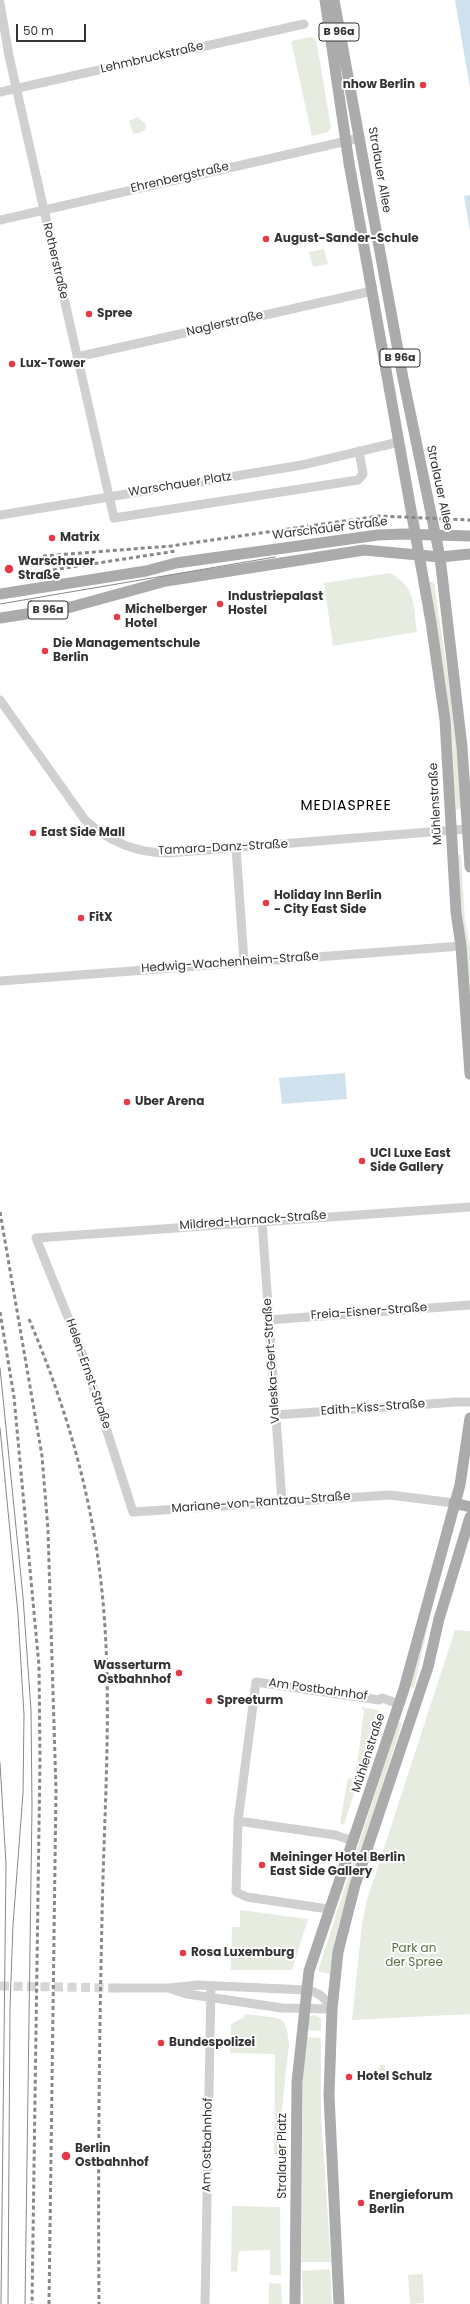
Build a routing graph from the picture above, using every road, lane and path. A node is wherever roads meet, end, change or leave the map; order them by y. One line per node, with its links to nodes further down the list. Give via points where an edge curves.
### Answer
1 (325, 0): 8 (main road, B 96a)
2 (334, 0): 7 (main road, Stralauer Allee / B 96a)
3 (0, 3): 5 (street, Rotherstraße)
4 (304, 24): 5 (street, Lehmbruckstraße)
5 (17, 89): 6 (street, Lehmbruckstraße); 9 (street, Rotherstraße)
6 (0, 92)
7 (360, 138): 8 (street, Ehrenbergstraße); 19 (main road, Stralauer Allee / B 96a)
8 (346, 141): 9 (street, Ehrenbergstraße); 11 (main road, B 96a)
9 (44, 210): 10 (street, Ehrenbergstraße); 12 (street, Rotherstraße)
10 (0, 220)
11 (372, 290): 12 (street, Naglerstraße); 13 (main road, B 96a)
12 (77, 357): 15 (street, Rotherstraße)
13 (399, 442): 14 (street, Warschauer Platz); 18 (main road, B 96a)
14 (359, 451): 15 (street, Warschauer Platz, via 302,465); 17 (street, Warschauer Platz, via 363,474 358,480)
15 (108, 497): 16 (street, Warschauer Platz); 17 (street, Rotherstraße)
16 (0, 514)
17 (114, 518)
18 (415, 534): 19 (main road, Warschauer Straße / B 96a); 21 (main road, Mühlenstraße); 24 (main road, Warschauer Straße / B 96a, via 378,535 176,563)
19 (436, 535): 20 (main road, Warschauer Straße / B 96a); 23 (main road, Stralauer Allee / B 96a)
20 (470, 536)
21 (418, 554): 23 (main road, B 96a); 25 (main road, B 96a, via 364,550 166,581 71,607); 28 (main road, Mühlenstraße, via 445,720)
22 (470, 554): 23 (main road, B 96a)
23 (440, 557): 27 (main road, via 457,689)
24 (0, 594)
25 (0, 618)
26 (0, 700): 29 (street, Tamara-Danz-Straße, via 77,810 100,832 121,844 151,852)
27 (468, 829): 28 (street, Tamara-Danz-Straße); 30 (main road)
28 (451, 830): 29 (street, Tamara-Danz-Straße); 31 (main road, Mühlenstraße)
29 (236, 848): 32 (street)
30 (470, 867)
31 (460, 946): 32 (street, Hedwig-Wachenheim-Straße); 34 (main road, Mühlenstraße)
32 (244, 961): 33 (street, Hedwig-Wachenheim-Straße)
33 (0, 982)
34 (470, 1074)
35 (470, 1207): 36 (street, Mildred-Harnack-Straße)
36 (262, 1221): 37 (street, Mildred-Harnack-Straße); 39 (street, Valeska-Gert-Straße)
37 (36, 1238): 46 (street, Helen-Ernst-Straße, via 82,1352)
38 (470, 1304): 39 (street, Freia-Eisner-Straße)
39 (268, 1320): 41 (street, Valeska-Gert-Straße)
40 (470, 1402): 41 (street, Edith-Kiss-Straße)
41 (275, 1415): 43 (street, Valeska-Gert-Straße)
42 (470, 1418): 44 (main road, Mühlenstraße, via 461,1479)
43 (282, 1502): 44 (street, Mariane-von-Rantzau-Straße, via 390,1495); 46 (street, Mariane-von-Rantzau-Straße)
44 (454, 1503): 45 (main road); 48 (main road, Mühlenstraße)
45 (470, 1507)
46 (133, 1512)
47 (470, 1517): 49 (main road)
48 (399, 1704): 49 (main road); 50 (street, Am Postbahnhof, via 382,1698 379,1700 256,1682); 51 (main road, Mühlenstraße)
49 (414, 1710): 59 (main road, via 348,1909 338,1952)
50 (238, 1821): 51 (street, via 335,1835); 52 (street, Am Postbahnhof, via 236,1892 247,1897)
51 (354, 1841): 52 (main road, Mühlenstraße)
52 (328, 1910): 56 (main road, Mühlenstraße, via 309,1971)
53 (211, 1986): 55 (street, via 188,1984); 56 (street); 57 (street, Am Ostbahnhof)
54 (116, 1988): 55 (street)
55 (169, 1988): 57 (street, via 187,1994)
56 (306, 1990): 58 (main road, Mühlenstraße); 59 (street, via 316,1992)
57 (210, 1996): 58 (street); 60 (street, Am Ostbahnhof)
58 (304, 2009): 59 (street); 61 (main road, Stralauer Platz, via 297,2082)
59 (332, 2009): 62 (main road, via 329,2095)
60 (205, 2304)
61 (295, 2304)
62 (339, 2304)

